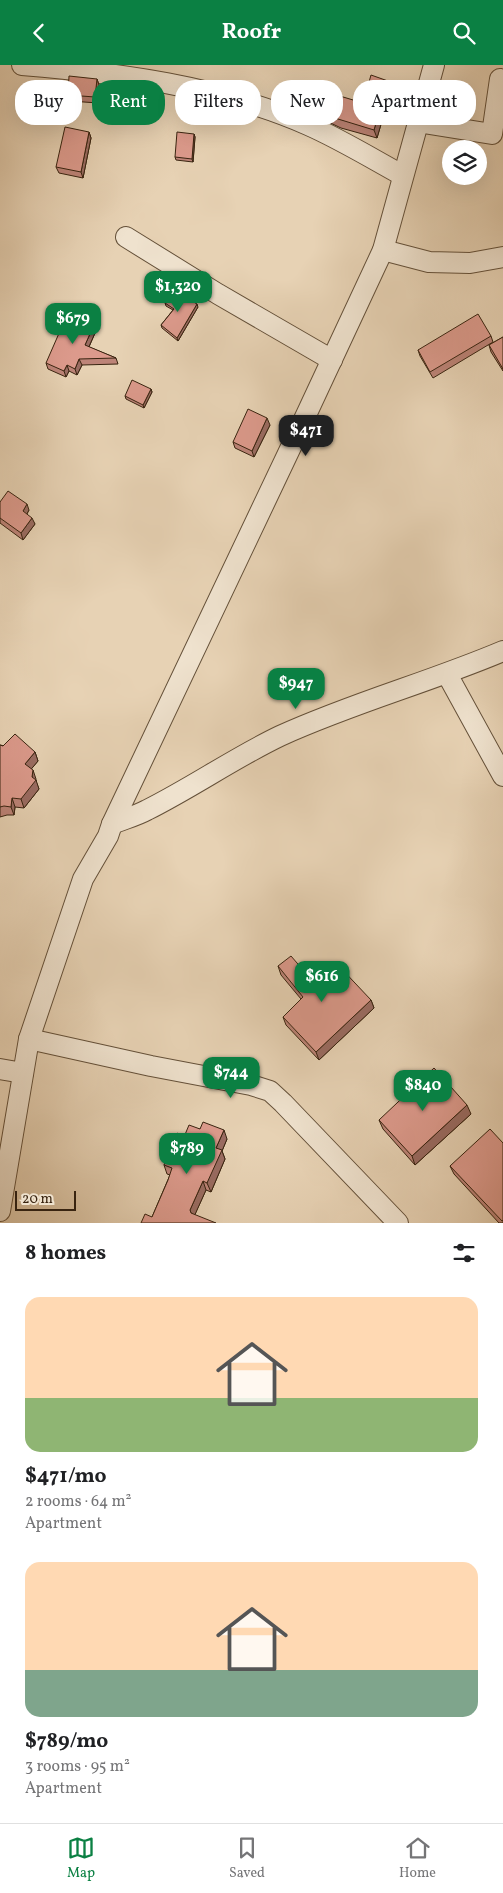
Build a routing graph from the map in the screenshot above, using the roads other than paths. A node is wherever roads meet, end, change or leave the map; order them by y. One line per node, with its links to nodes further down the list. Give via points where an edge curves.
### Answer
1 (24, 65): 8 (street, via 107,74 224,97 308,125)
2 (434, 65): 4 (street)
3 (500, 79): 7 (street)
4 (430, 80)
5 (416, 125): 8 (street)
6 (430, 125): 7 (street)
7 (497, 135)
8 (402, 175): 10 (street)
9 (126, 237): 12 (street)
10 (383, 250): 11 (street, via 429,262 470,263); 12 (street)
11 (503, 257)
12 (332, 360): 16 (street)
13 (503, 653): 14 (street)
14 (447, 674): 15 (street); 16 (street, via 280,736 146,811)
15 (503, 776)
16 (112, 824): 17 (street, via 83,879)
17 (29, 1039): 19 (street); 21 (street, via 270,1091)
18 (0, 1069): 19 (street)
19 (23, 1073): 20 (street)
20 (0, 1211)
21 (398, 1223)

